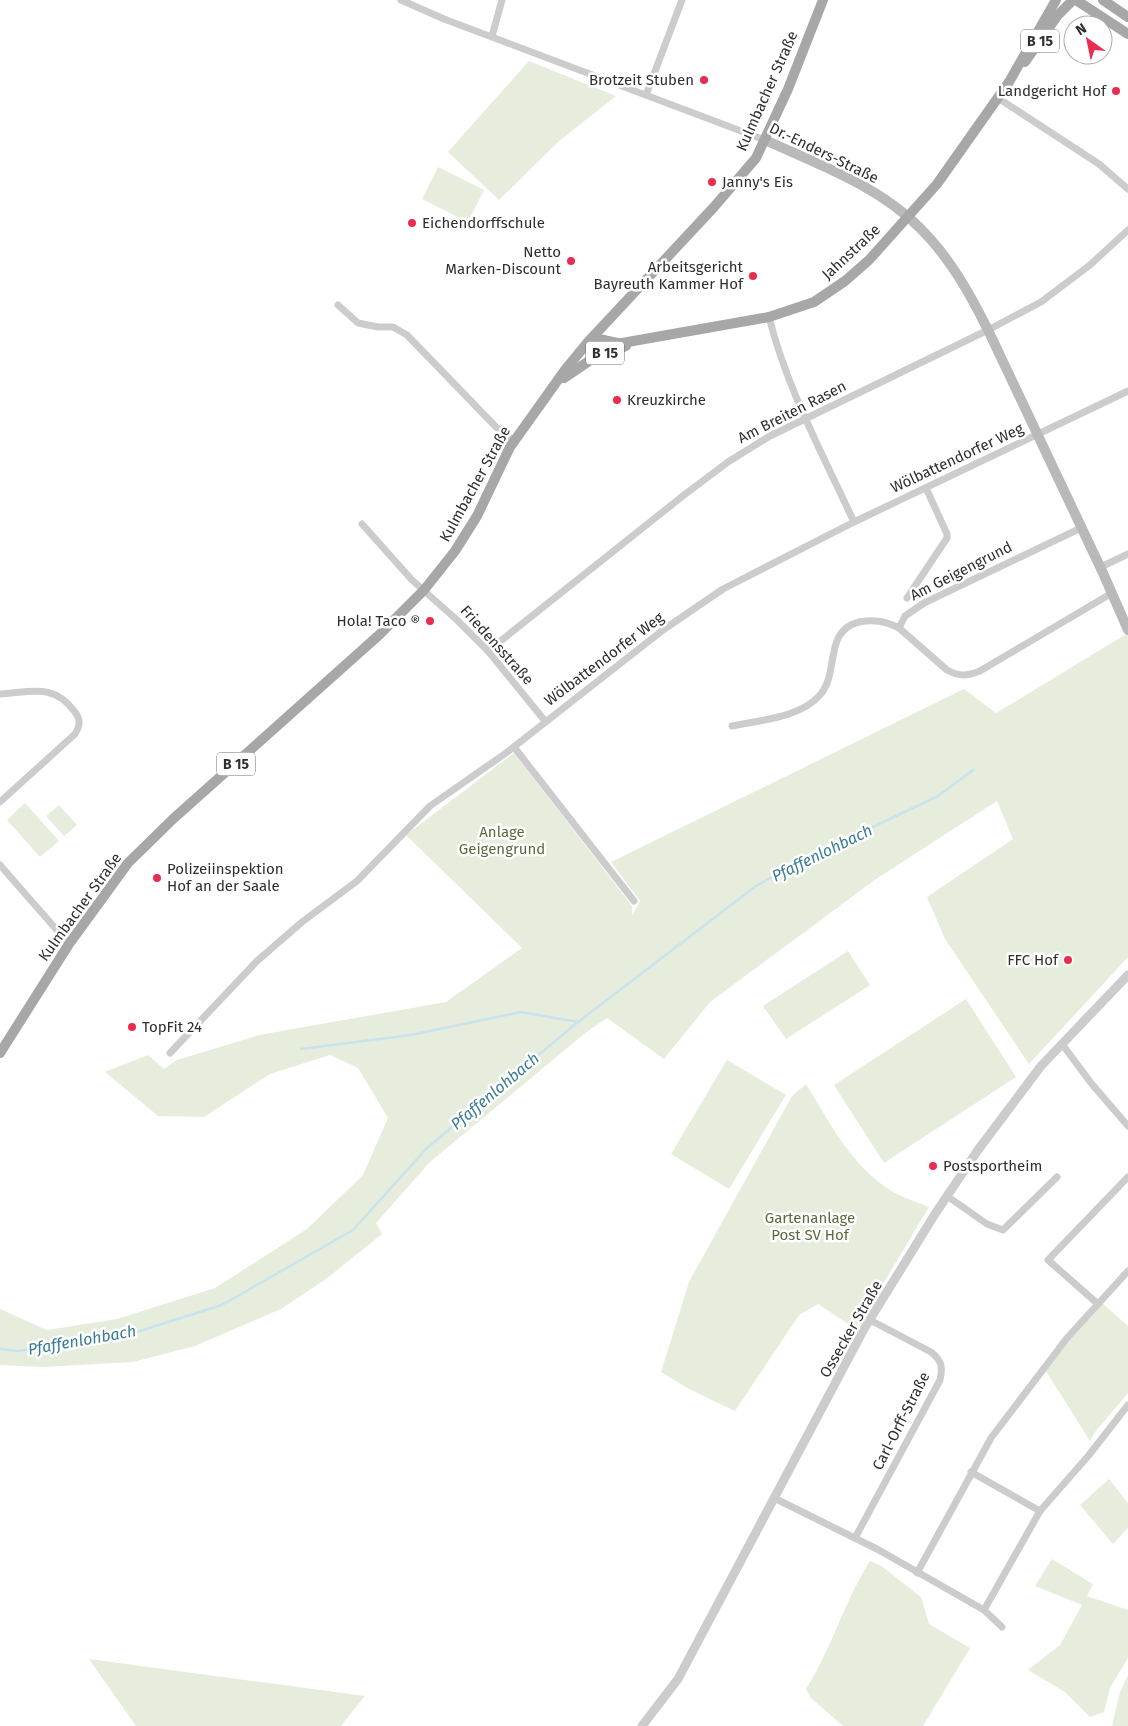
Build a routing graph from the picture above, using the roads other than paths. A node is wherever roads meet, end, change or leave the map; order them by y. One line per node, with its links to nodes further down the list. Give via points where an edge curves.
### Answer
1 (401, 0): 10 (street, Dr.-Enders-Straße)
2 (502, 0): 10 (street)
3 (682, 0): 12 (street)
4 (823, 0): 14 (main road, Kulmbacher Straße)
5 (1056, 0): 11 (main road, Jahnstraße / B 15)
6 (1074, 0): 9 (main road, B 15); 11 (main road, Jahnstraße / B 15, via 1061,11)
7 (1103, 0): 8 (main road)
8 (1128, 17)
9 (1128, 34)
10 (492, 36): 12 (street, Dr.-Enders-Straße)
11 (1009, 82): 13 (main road, Jahnstraße / B 15)
12 (646, 95): 14 (street, Dr.-Enders-Straße)
13 (998, 98): 15 (street, via 1099,164); 16 (main road, Jahnstraße / B 15, via 937,184)
14 (765, 140): 16 (main road, Dr.-Enders-Straße, via 844,176); 22 (main road, Kulmbacher Straße, via 743,174)
15 (1128, 189)
16 (908, 218): 19 (main road, Jahnstraße / B 15, via 869,260 830,293 794,310); 20 (main road, Dr.-Enders-Straße, via 950,263)
17 (1128, 230): 20 (street, Am Breiten Rasen, via 1090,266 1041,302)
18 (338, 305): 27 (street, via 358,323 393,327 407,335 496,427)
19 (769, 317): 21 (main road, Jahnstraße / B 15); 25 (street, via 782,361)
20 (988, 330): 25 (street, Am Breiten Rasen); 26 (main road, Dr.-Enders-Straße)
21 (662, 335): 22 (main road, Jahnstraße / B 15, via 612,343 601,338); 23 (main road, B 15, via 601,354)
22 (588, 342): 23 (main road, Kulmbacher Straße / B 15)
23 (554, 386): 27 (main road, Kulmbacher Straße / B 15)
24 (1128, 391): 26 (street, Wölbattendorfer Weg)
25 (806, 418): 29 (street); 39 (street, Am Breiten Rasen, via 755,444 701,482)
26 (1036, 436): 28 (street, Wölbattendorfer Weg); 31 (main road, Dr.-Enders-Straße)
27 (514, 441): 34 (main road, Kulmbacher Straße / B 15, via 473,523)
28 (926, 488): 29 (street, Wölbattendorfer Weg); 36 (street, Am Geigengrund, via 947,538)
29 (854, 522): 43 (street, Wölbattendorfer Weg, via 723,589 663,630)
30 (362, 524): 34 (street, Friedensstraße)
31 (1081, 528): 33 (main road, Dr.-Enders-Straße); 37 (street, Am Geigengrund, via 924,604 905,616)
32 (1128, 554): 33 (street)
33 (1101, 567): 35 (main road, Dr.-Enders-Straße)
34 (424, 590): 39 (street, Friedensstraße); 49 (main road, Kulmbacher Straße / B 15, via 380,635 146,845 104,894)
35 (1112, 593): 38 (main road, Dr.-Enders-Straße); 40 (street, via 980,671 966,676)
36 (908, 598)
37 (899, 628): 40 (street); 44 (street, via 884,621 867,620 844,628 838,636 830,676 821,694 797,711)
38 (1127, 628)
39 (488, 651): 43 (street, Friedensstraße)
40 (956, 675): 41 (street)
41 (965, 681)
42 (0, 694): 46 (street, via 43,692 62,696 80,723 75,734)
43 (545, 722): 45 (street, Wölbattendorfer Weg)
44 (732, 726)
45 (514, 747): 48 (street); 53 (street, Wölbattendorfer Weg, via 430,806 357,882 302,922 257,961)
46 (0, 802)
47 (0, 865): 49 (street)
48 (634, 901)
49 (69, 944): 52 (main road, Kulmbacher Straße / B 15)
50 (1128, 975): 51 (street, Ossecker Straße)
51 (1062, 1044): 54 (street); 57 (street, Ossecker Straße, via 1014,1101)
52 (0, 1053)
53 (170, 1053)
54 (1128, 1126)
55 (1057, 1177): 57 (street, via 1003,1230 987,1224)
56 (1128, 1177): 59 (street, via 1048,1260)
57 (947, 1196): 60 (street, Ossecker Straße)
58 (1128, 1271): 59 (street)
59 (1098, 1304): 62 (street, via 1067,1338 991,1438)
60 (870, 1320): 63 (street, Ossecker Straße); 65 (street, Carl-Orff-Straße, via 932,1352 943,1368 940,1380)
61 (1128, 1405): 64 (street, via 1089,1456)
62 (971, 1472): 64 (street); 66 (street)
63 (774, 1498): 65 (street); 69 (street, Ossecker Straße, via 678,1679)
64 (1040, 1511): 67 (street)
65 (855, 1538): 66 (street)
66 (917, 1573): 67 (street)
67 (984, 1610): 68 (street)
68 (1002, 1627)
69 (642, 1726)

